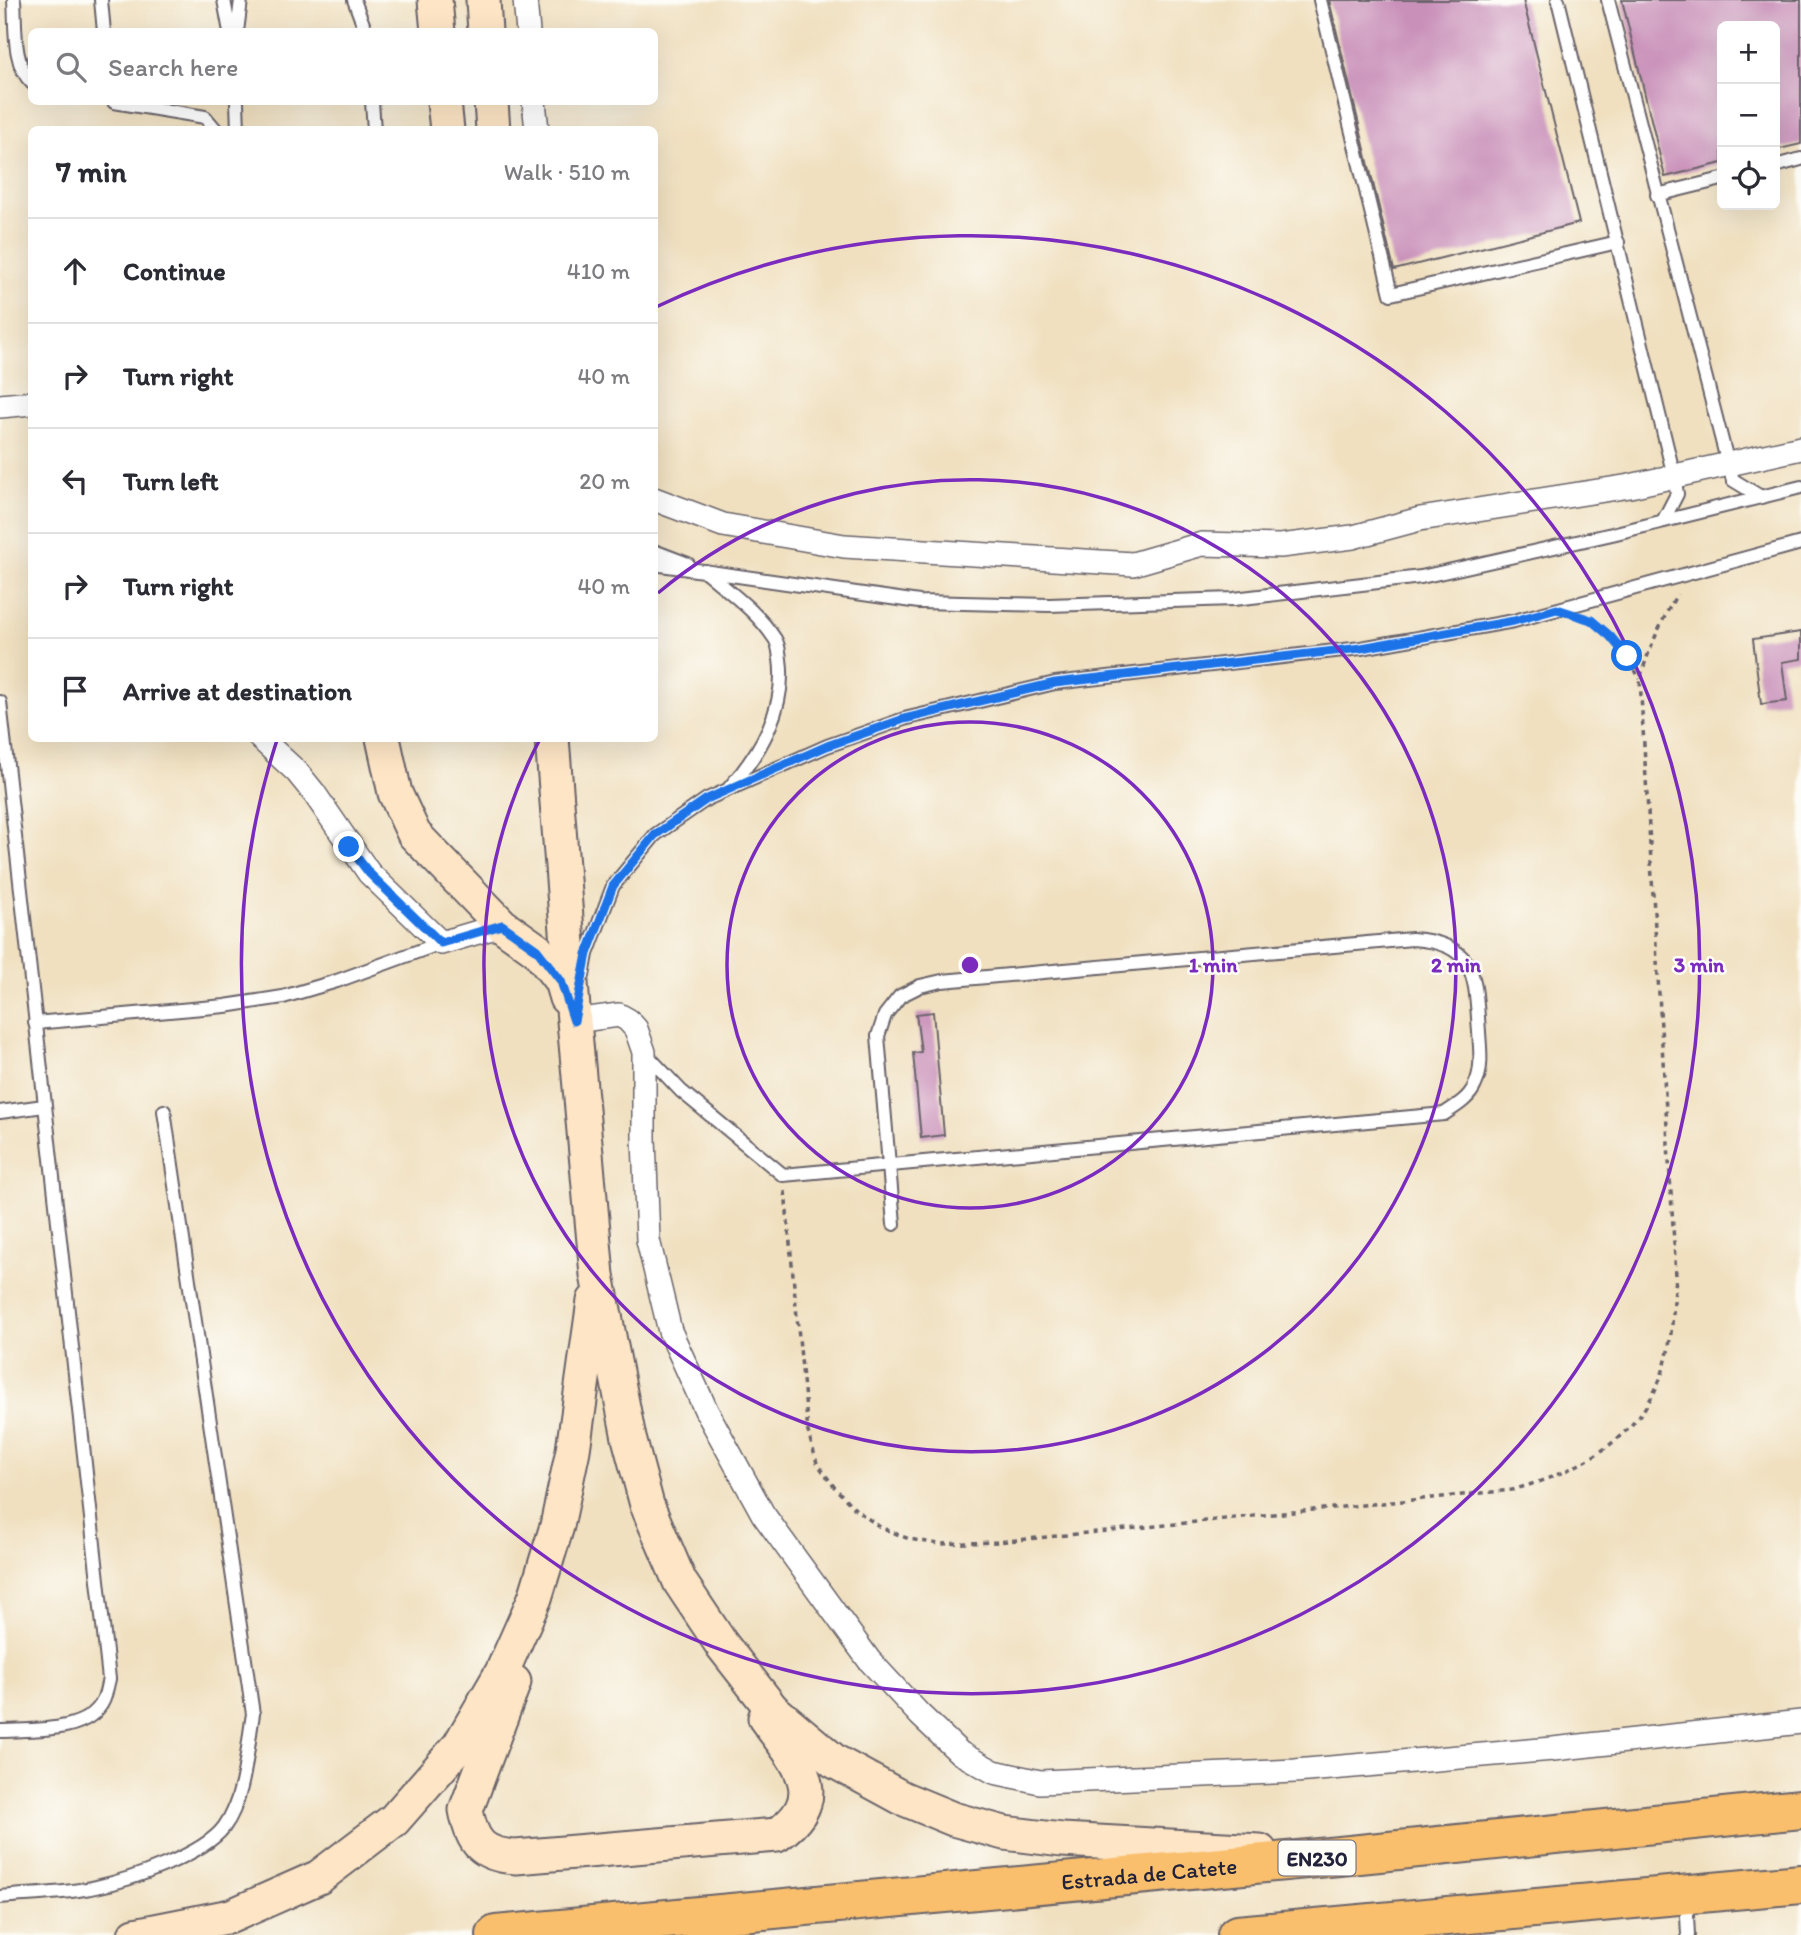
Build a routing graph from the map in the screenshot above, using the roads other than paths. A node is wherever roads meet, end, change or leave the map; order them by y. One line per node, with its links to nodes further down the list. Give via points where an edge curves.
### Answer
1 (14, 0): 21 (lane, via 19,60)
2 (101, 0): 13 (lane)
3 (224, 0): 14 (lane)
4 (241, 0): 15 (lane)
5 (354, 0): 16 (lane)
6 (365, 0): 17 (lane)
7 (435, 0): 18 (street)
8 (483, 0): 19 (street)
9 (525, 0): 20 (street)
10 (1320, 0): 38 (lane, via 1391,294)
11 (1558, 0): 38 (lane)
12 (1608, 0): 37 (lane)
13 (104, 28)
14 (229, 28)
15 (238, 28)
16 (366, 28)
17 (366, 28)
18 (438, 28)
19 (485, 28)
20 (528, 28)
21 (28, 78)
22 (132, 105): 28 (lane, via 205,117)
23 (237, 105): 29 (lane)
24 (372, 105): 30 (lane)
25 (444, 105): 31 (street)
26 (491, 105): 32 (street)
27 (534, 105): 33 (street)
28 (213, 126)
29 (238, 126)
30 (374, 126)
31 (447, 126)
32 (493, 126)
33 (537, 126)
34 (1801, 159): 35 (lane)
35 (1780, 165)
36 (1717, 180): 37 (lane)
37 (1657, 195): 42 (lane)
38 (1618, 242): 43 (lane)
39 (28, 403): 40 (street)
40 (0, 406)
41 (1801, 448): 42 (street)
42 (1728, 464): 43 (street); 45 (lane, via 1733,480)
43 (1674, 476): 46 (street, via 1420,519 1353,537 1280,546 1202,544 1133,564 844,546 723,525); 47 (lane, via 1677,494)
44 (1801, 487): 45 (lane)
45 (1760, 497): 47 (lane)
46 (658, 501)
47 (1663, 521): 51 (lane, via 1422,577 1234,599 1049,605 919,602)
48 (1801, 543): 56 (lane, via 1514,621 1361,648 1055,683 904,719 827,746)
49 (658, 553): 51 (lane)
50 (658, 565): 51 (lane)
51 (705, 571): 56 (lane, via 757,616 777,642 782,671 767,734)
52 (0, 702): 60 (lane)
53 (264, 742): 58 (street, via 314,793 369,873)
54 (384, 742): 57 (street, via 395,793 414,834)
55 (552, 742): 59 (street)
56 (727, 790): 59 (lane, via 655,835 613,886 587,954)
57 (502, 925): 58 (street); 59 (street, via 537,950 561,981)
58 (441, 943): 60 (lane, via 282,997)
59 (574, 1021): 61 (street, via 618,1015 636,1029); 67 (street)
60 (35, 1023): 62 (lane)
61 (644, 1052): 65 (lane, via 681,1091 783,1175); 70 (street, via 648,1240 670,1331 706,1410 763,1514 869,1660 960,1754 994,1772 1040,1782 1309,1770)
62 (44, 1106): 64 (lane); 71 (lane, via 109,1679 103,1702 86,1720 68,1726)
63 (164, 1111): 76 (lane, via 253,1714 239,1799 224,1828 169,1864 96,1888)
64 (0, 1112)
65 (888, 1166): 65 (lane, via 1444,1114 1476,1085 1481,1065 1476,982 1466,961 1451,947 1412,939 920,986 900,996 885,1015 878,1036); 66 (lane)
66 (894, 1224)
67 (597, 1275): 68 (street, via 647,1505); 69 (street, via 573,1450)
68 (680, 1582): 69 (street, via 725,1662 806,1777 807,1795 801,1812 778,1835 516,1857 499,1856 481,1847 470,1832 466,1810 513,1686); 73 (street, via 772,1709 834,1761 953,1819 1004,1833 1062,1840)
69 (535, 1598): 77 (street, via 502,1672 459,1746 394,1820 319,1877 231,1916)
70 (1801, 1721)
71 (0, 1731)
72 (1801, 1809): 73 (highway, Estrada de Catete / EN230)
73 (1350, 1855): 78 (highway, Estrada de Catete / EN230)
74 (1801, 1884): 75 (highway)
75 (1686, 1893): 79 (highway); 80 (lane)
76 (0, 1897)
77 (135, 1935)
78 (496, 1935)
79 (1237, 1935)
80 (1688, 1935)

